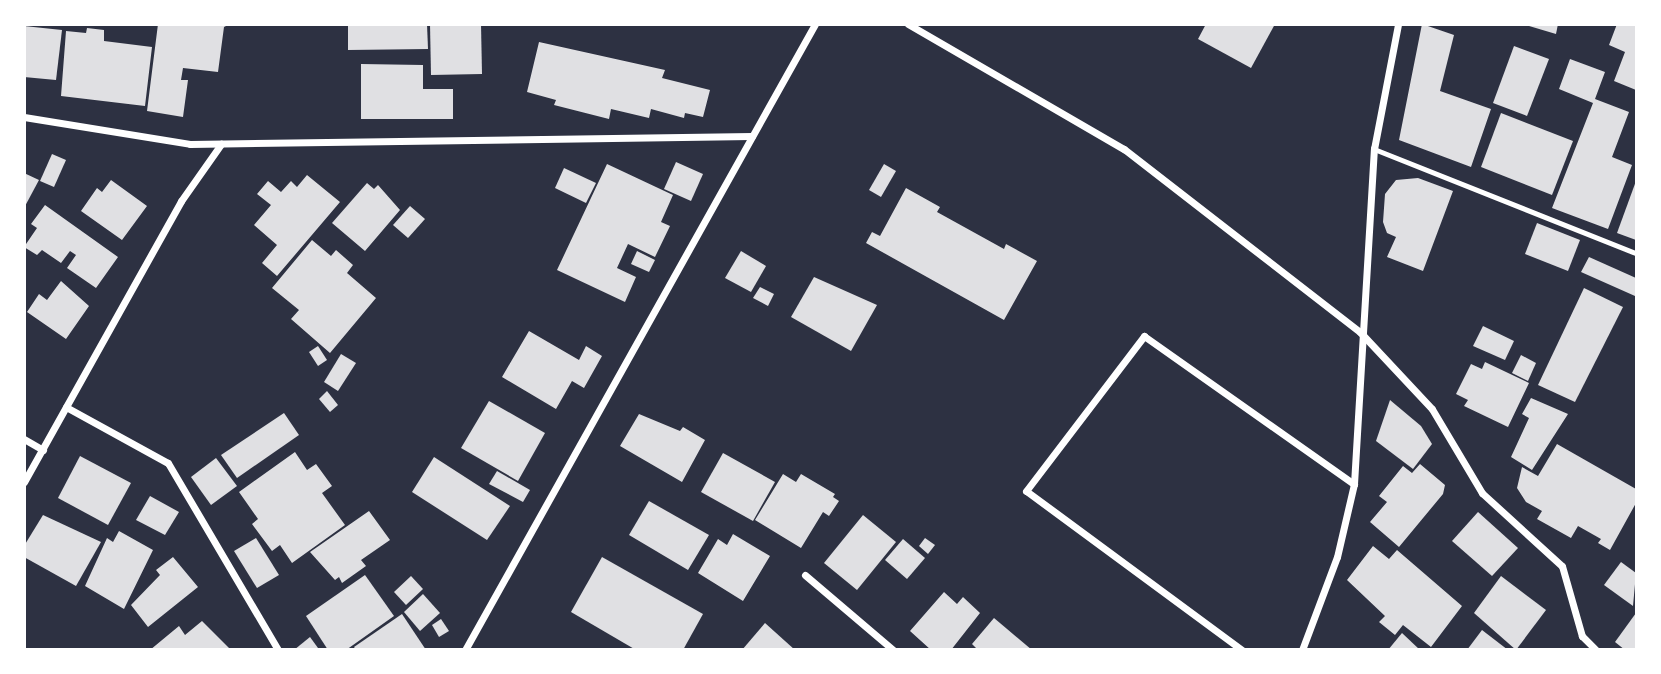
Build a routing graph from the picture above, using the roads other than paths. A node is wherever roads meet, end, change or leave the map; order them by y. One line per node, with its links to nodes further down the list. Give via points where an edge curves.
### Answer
1 (816, 24): 5 (street)
2 (908, 24): 9 (street, via 1124,149)
3 (1398, 24): 7 (street)
4 (24, 117): 6 (street, via 190,144)
5 (751, 136): 6 (street); 17 (street)
6 (221, 144): 10 (street, via 181,201)
7 (1374, 149): 8 (lane); 9 (street)
8 (1636, 253)
9 (1360, 332): 14 (street); 21 (street, via 1432,409 1482,493 1562,566 1582,636)
10 (66, 407): 12 (street); 16 (street, via 168,463)
11 (24, 439): 12 (street)
12 (43, 450): 13 (street)
13 (24, 482)
14 (1354, 484): 19 (street, via 1144,335 1026,491); 20 (street, via 1337,556)
15 (805, 575): 18 (street)
16 (278, 649)
17 (465, 649)
18 (893, 649)
19 (1242, 649)
20 (1303, 649)
21 (1596, 649)

